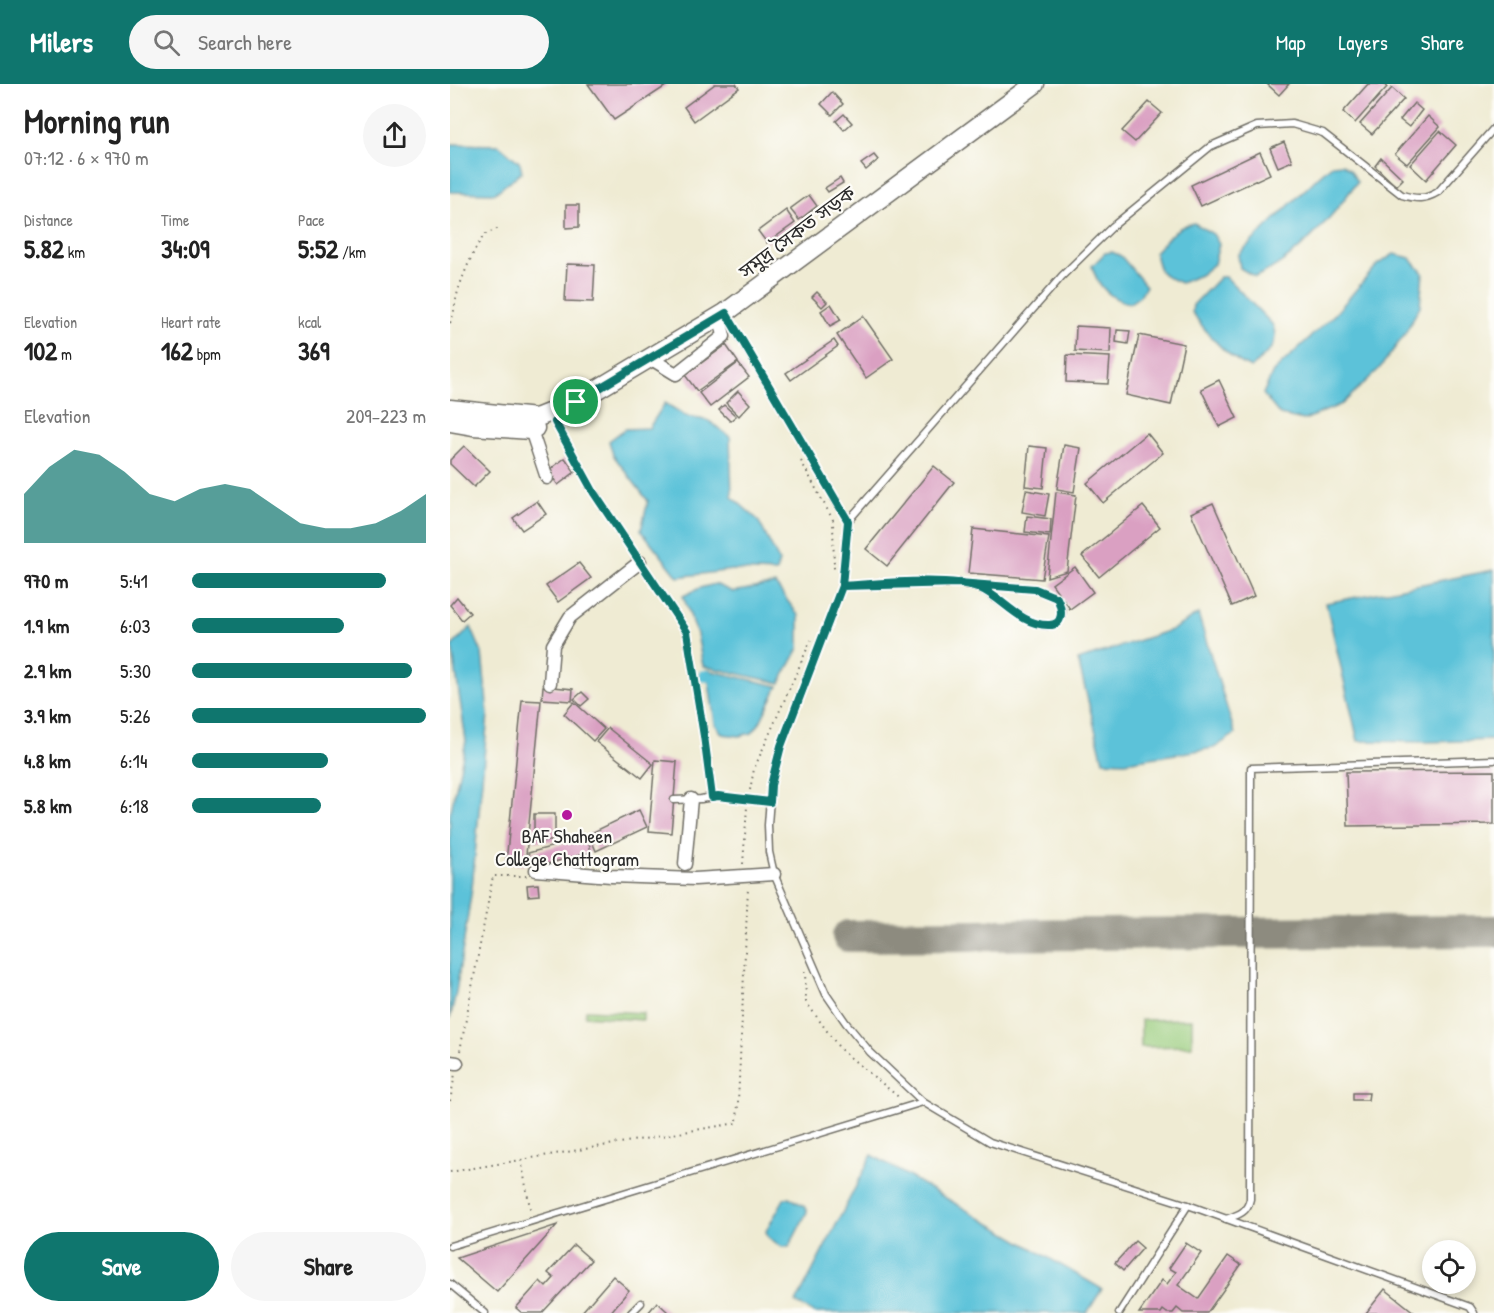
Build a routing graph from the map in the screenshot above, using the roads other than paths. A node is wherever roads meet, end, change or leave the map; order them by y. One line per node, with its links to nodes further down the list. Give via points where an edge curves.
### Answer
1 (1035, 84): 3 (main road, সমুদ্র সৈকত সড়ক)
2 (1494, 128): 11 (lane, via 1438,192 1427,199 1402,195 1323,133 1292,124 1257,126 1211,146 1113,226 1062,276)
3 (723, 315): 4 (main road, সমুদ্র সৈকত সড়ক); 4 (street, via 724,336 676,374); 11 (lane)
4 (650, 358): 5 (main road, সমুদ্র সৈকত সড়ক)
5 (576, 402): 6 (main road, সমুদ্র সৈকত সড়ক, via 536,418); 8 (main road, সমুদ্র সৈকত সড়ক)
6 (450, 409)
7 (450, 422): 9 (main road, সমুদ্র সৈকত সড়ক)
8 (555, 422): 9 (main road, সমুদ্র সৈকত সড়ক); 12 (lane, via 594,493)
9 (531, 429): 10 (street)
10 (547, 478)
11 (848, 521): 14 (lane)
12 (640, 562): 15 (street, via 570,617 553,645); 17 (lane, via 687,632)
13 (959, 583): 13 (lane, via 981,588 1013,612 1034,621 1047,625 1060,619 1062,609 1057,598 1035,589); 14 (lane)
14 (842, 586): 20 (lane, via 781,746)
15 (550, 683)
16 (1494, 760): 26 (lane, via 1251,768 1250,1199 1243,1213)
17 (712, 797): 18 (lane); 20 (lane)
18 (691, 799): 19 (lane); 21 (street)
19 (674, 800)
20 (770, 802): 23 (lane, via 769,852)
21 (686, 864)
22 (532, 873): 23 (street, via 695,879)
23 (774, 874): 24 (lane, via 826,994 870,1052)
24 (923, 1102): 25 (lane, via 990,1142); 27 (lane)
25 (1188, 1205): 26 (lane); 32 (lane)
26 (1226, 1219): 33 (lane, via 1470,1307)
27 (450, 1246)
28 (450, 1284): 30 (lane)
29 (641, 1303): 31 (lane)
30 (481, 1312)
31 (632, 1313)
32 (1119, 1313)
33 (1474, 1313)

